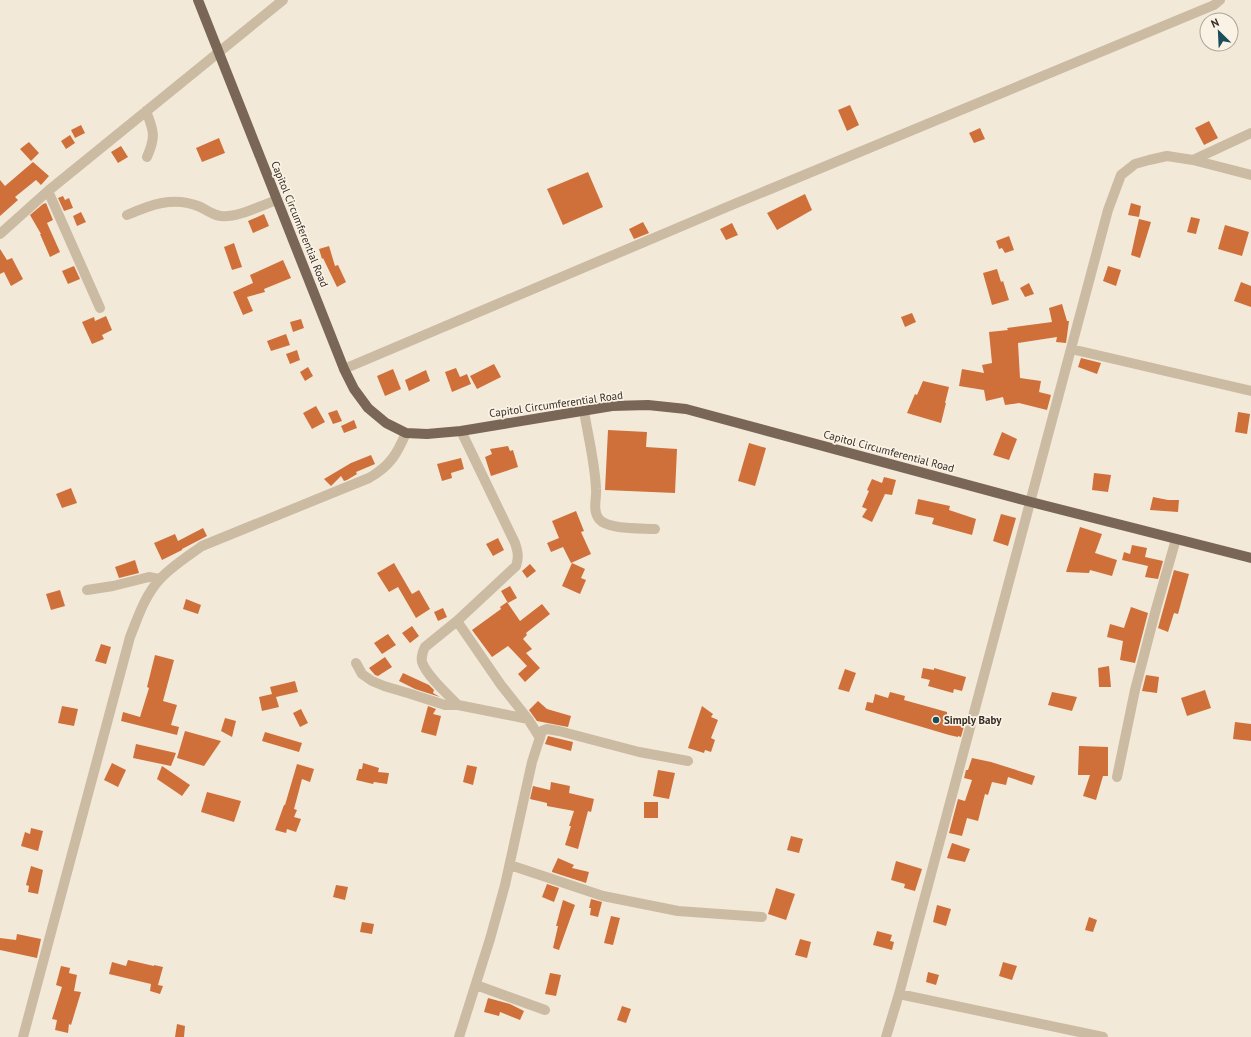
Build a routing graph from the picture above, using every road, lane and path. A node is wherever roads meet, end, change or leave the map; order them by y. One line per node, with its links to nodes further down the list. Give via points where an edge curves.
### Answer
1 (198, 0): 4 (main road, Capitol Circumferential Road)
2 (283, 0): 4 (street)
3 (1220, 0): 16 (street, via 1214,5)
4 (219, 52): 5 (street); 11 (main road, Capitol Circumferential Road)
5 (146, 112): 7 (street, via 154,137); 10 (street)
6 (1251, 134): 8 (street)
7 (147, 157)
8 (1193, 160): 9 (street); 15 (street, via 1167,156 1135,164 1121,175 1108,210)
9 (1251, 175)
10 (48, 191): 13 (street); 14 (street)
11 (277, 200): 12 (street, via 238,214 222,216 181,201 150,205); 16 (main road, Capitol Circumferential Road)
12 (127, 215)
13 (0, 234)
14 (100, 308)
15 (1071, 349): 17 (street); 21 (street)
16 (344, 369): 20 (main road, Capitol Circumferential Road, via 368,408 386,423)
17 (1251, 391)
18 (584, 410): 19 (main road, Capitol Circumferential Road); 21 (main road, Capitol Circumferential Road, via 648,405 686,409); 22 (street, via 595,473 595,505 599,519 616,527)
19 (461, 431): 20 (main road, Capitol Circumferential Road); 27 (street, via 515,543 518,560 516,566)
20 (406, 433): 25 (street, via 388,466 378,473 202,546)
21 (1031, 502): 23 (main road, Capitol Circumferential Road); 37 (street)
22 (655, 529)
23 (1176, 539): 24 (main road, Capitol Circumferential Road); 33 (street, via 1135,690)
24 (1251, 558)
25 (159, 579): 26 (street, via 149,576); 39 (street, via 143,603 130,637)
26 (87, 590)
27 (457, 621): 29 (street, via 425,647 422,661 426,671); 30 (street)
28 (356, 663): 29 (street, via 362,674 384,686 445,705)
29 (458, 705): 30 (street)
30 (528, 719): 31 (street)
31 (540, 738): 32 (street, via 544,730 550,730); 34 (street, via 532,762)
32 (688, 761)
33 (1117, 777)
34 (510, 865): 35 (street, via 603,896 678,911); 36 (street)
35 (762, 917)
36 (476, 985): 38 (street); 40 (street)
37 (899, 994): 41 (street); 42 (street)
38 (545, 1010)
39 (24, 1037)
40 (459, 1037)
41 (886, 1037)
42 (1103, 1037)

